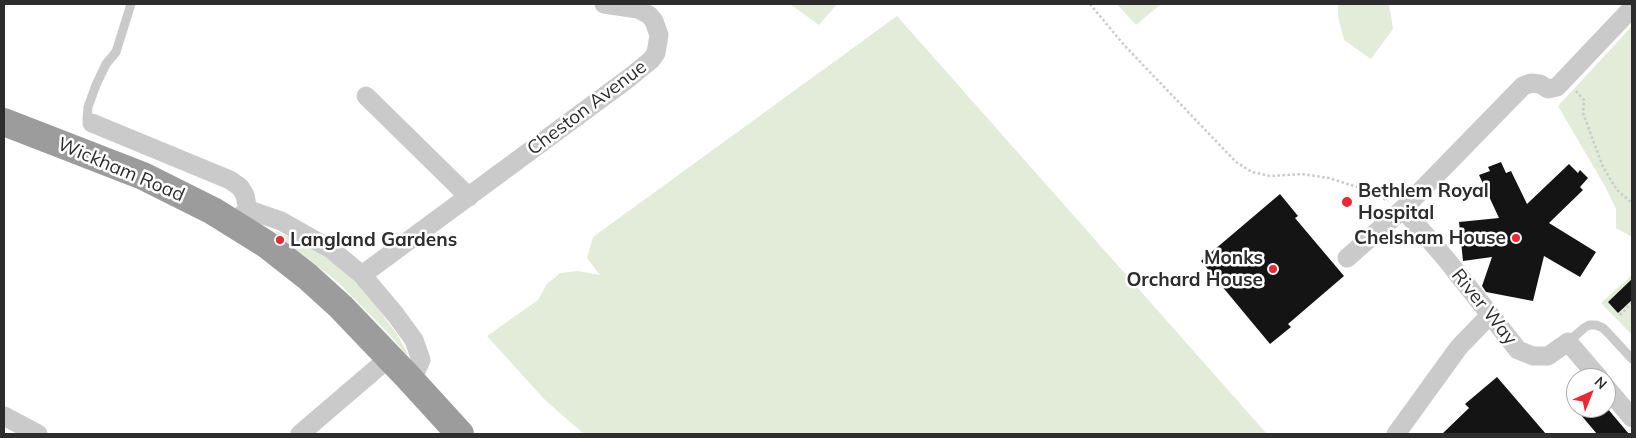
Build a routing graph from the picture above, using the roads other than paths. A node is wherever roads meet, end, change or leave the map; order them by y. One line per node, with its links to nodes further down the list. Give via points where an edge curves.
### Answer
1 (131, 4): 7 (lane, via 116,52 106,64 88,107 86,119)
2 (604, 4): 3 (street, Cheston Avenue)
3 (649, 7): 8 (street, Cheston Avenue, via 658,35 656,54 651,60)
4 (1632, 8): 9 (street, via 1557,87 1531,83 1523,86)
5 (366, 96): 8 (street)
6 (4, 122): 10 (highway, Wickham Road, via 143,176 196,202)
7 (92, 123): 10 (street, Wickham Road, via 230,180 245,195)
8 (469, 197): 12 (street, Cheston Avenue)
9 (1402, 209): 11 (street); 13 (street, River Way)
10 (241, 217): 12 (street, Wickham Road, via 255,212 281,221 332,250); 16 (highway, Wickham Road, via 280,255 319,286)
11 (1347, 258)
12 (362, 275): 16 (street, Wickham Road, via 414,340 422,360 417,369)
13 (1490, 316): 14 (street, River Way, via 1518,350 1533,356 1548,356); 24 (street, via 1459,347)
14 (1568, 342): 15 (lane, via 1584,328 1596,325 1603,328); 17 (street)
15 (1632, 359)
16 (399, 367): 22 (street); 23 (highway, Wickham Road)
17 (1590, 368)
18 (1616, 399): 20 (street)
19 (4, 416): 21 (street)
20 (1632, 418)
21 (38, 434)
22 (300, 434)
23 (460, 434)
24 (1396, 434)

